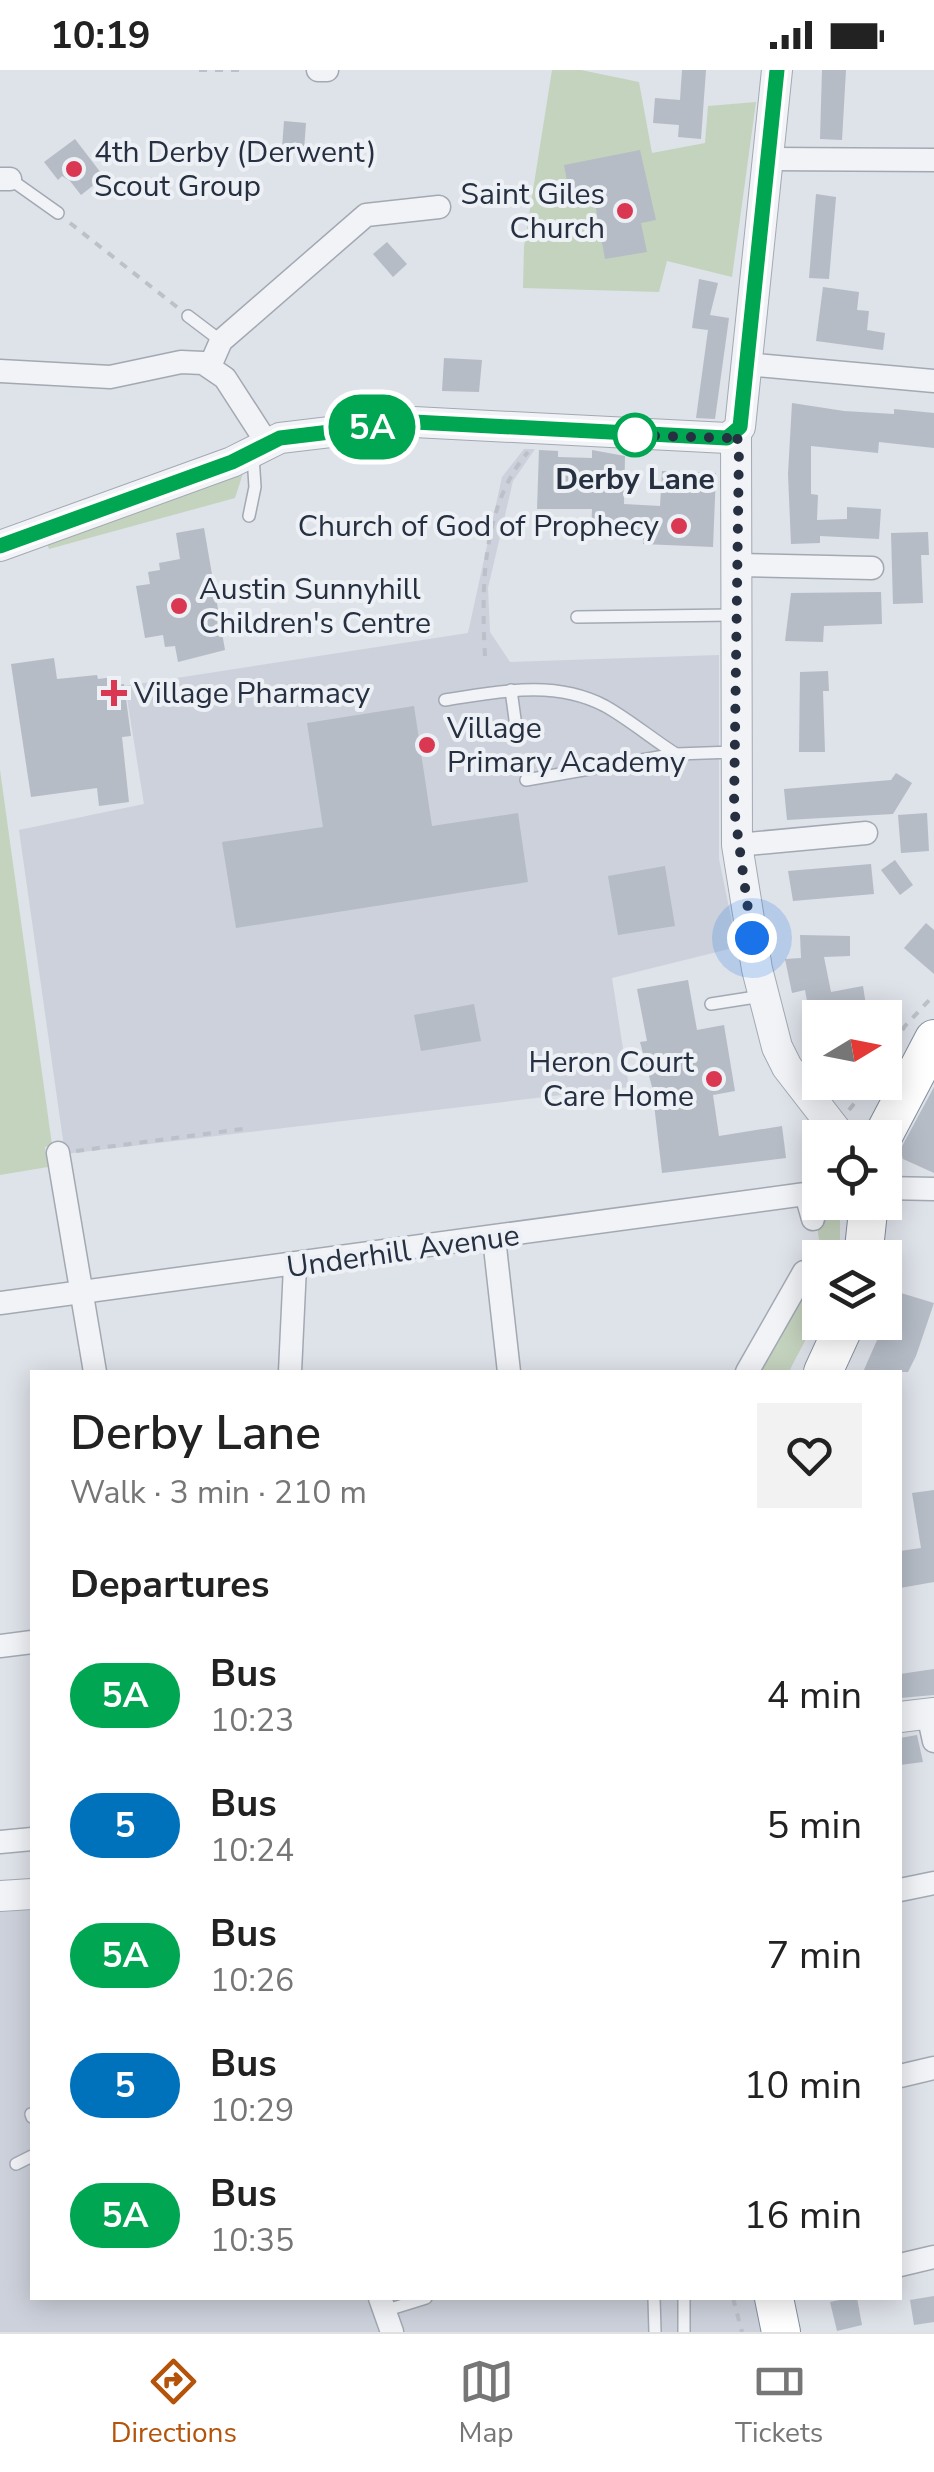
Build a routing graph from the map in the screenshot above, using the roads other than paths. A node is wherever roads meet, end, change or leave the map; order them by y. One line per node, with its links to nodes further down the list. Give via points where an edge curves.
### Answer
1 (318, 70): 2 (street)
2 (327, 70)
3 (777, 70): 4 (street)
4 (770, 159): 5 (street); 11 (street)
5 (934, 160)
6 (5, 179): 8 (lane)
7 (438, 207): 10 (street, via 366,215)
8 (58, 213)
9 (188, 316): 10 (lane)
10 (221, 341): 12 (street)
11 (744, 364): 14 (street); 15 (street)
12 (210, 366): 13 (street, via 180,362 110,378); 16 (street, via 225,378)
13 (1, 379)
14 (934, 381)
15 (736, 432): 16 (street, via 727,438 414,422); 19 (street)
16 (259, 448): 17 (lane); 18 (street)
17 (249, 516)
18 (0, 546)
19 (736, 565): 20 (street); 21 (street)
20 (872, 568)
21 (735, 615): 22 (lane); 26 (street)
22 (578, 616)
23 (512, 690): 24 (lane); 25 (lane); 27 (lane, via 575,694)
24 (445, 700)
25 (517, 734)
26 (735, 752): 27 (lane); 30 (street)
27 (676, 754): 28 (lane)
28 (526, 780)
29 (866, 833): 30 (street)
30 (736, 845): 31 (street)
31 (762, 996): 32 (lane); 34 (street, via 787,1067)
32 (711, 1004)
33 (934, 1039): 35 (highway)
34 (828, 1120)
35 (891, 1120)
36 (58, 1154): 43 (street)
37 (902, 1188): 38 (street)
38 (934, 1189)
39 (802, 1194): 40 (street, Underhill Avenue)
40 (494, 1238): 41 (street, Underhill Avenue); 48 (street)
41 (296, 1266): 43 (street, Underhill Avenue); 47 (street)
42 (802, 1275): 49 (street)
43 (81, 1292): 44 (street, Underhill Avenue); 46 (street)
44 (0, 1303)
45 (838, 1340): 50 (highway)
46 (95, 1370)
47 (290, 1370)
48 (509, 1370)
49 (747, 1370)
50 (824, 1370)
51 (30, 1642): 52 (street)
52 (0, 1646)
53 (30, 1839): 54 (street)
54 (0, 1842)
55 (934, 1883): 56 (street)
56 (902, 1890)
57 (30, 1894): 58 (street)
58 (0, 1896)
59 (934, 2068): 60 (street)
60 (902, 2076)
61 (30, 2158): 62 (lane)
62 (16, 2164)
63 (934, 2257): 64 (street)
64 (902, 2265)
65 (421, 2300): 69 (lane)
66 (654, 2300): 70 (lane)
67 (684, 2300): 71 (lane)
68 (774, 2300): 72 (highway)
69 (386, 2314)
70 (655, 2332)
71 (684, 2332)
72 (781, 2332)

